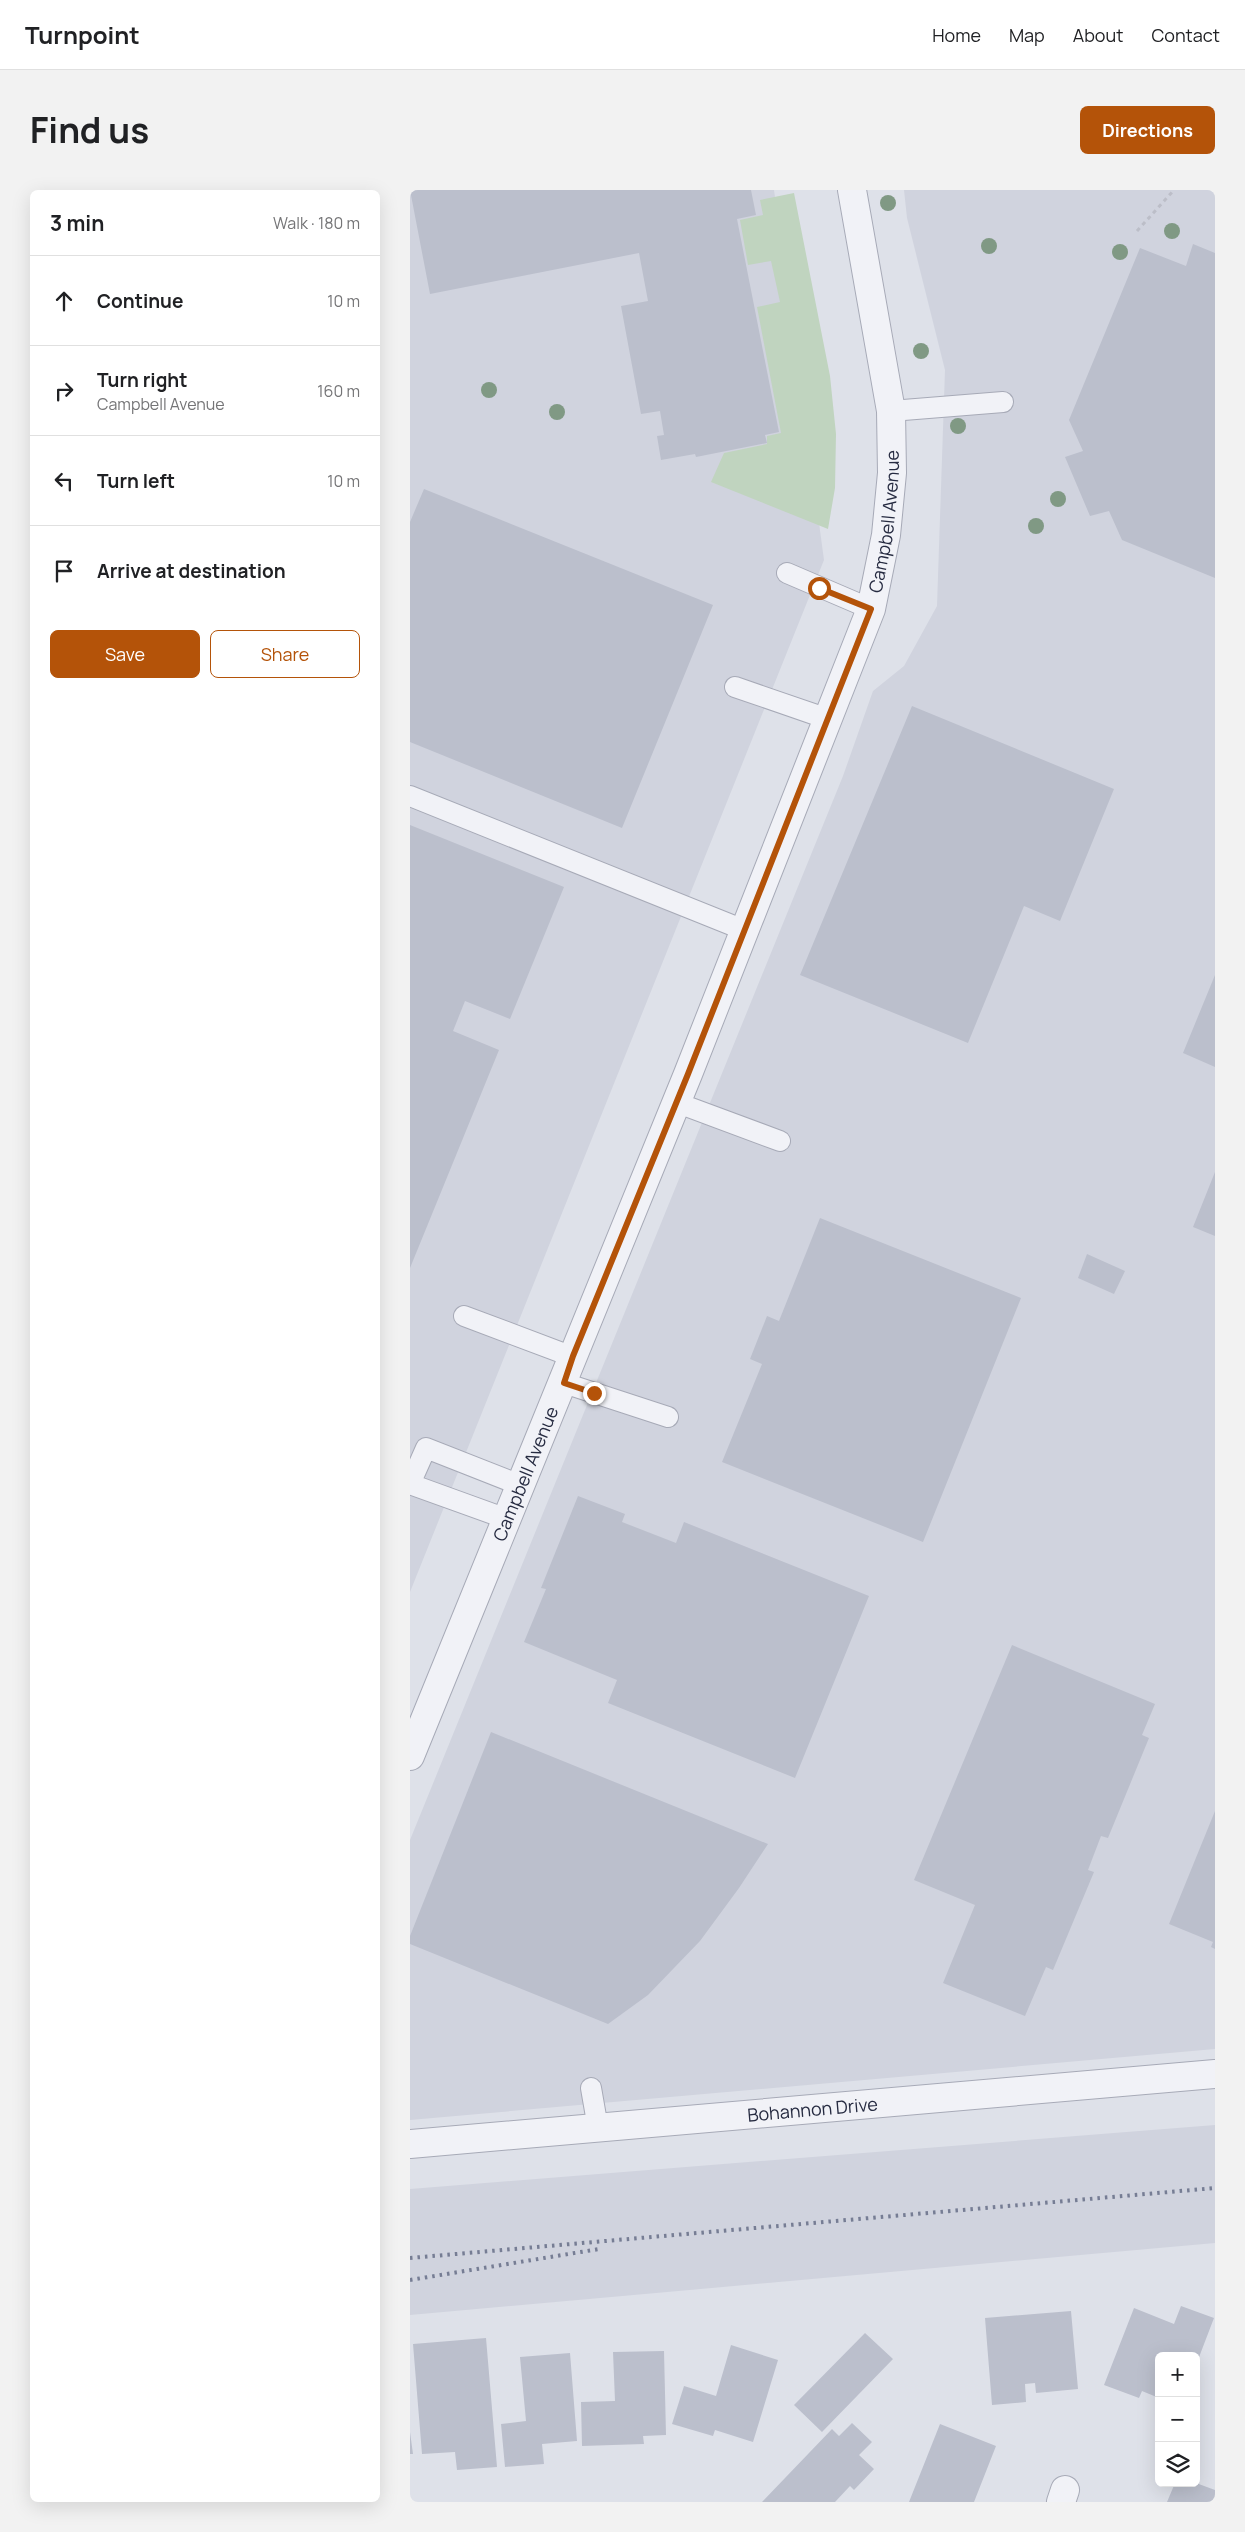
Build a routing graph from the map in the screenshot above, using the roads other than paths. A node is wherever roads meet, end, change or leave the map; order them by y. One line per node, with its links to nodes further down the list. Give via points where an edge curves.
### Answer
1 (852, 190): 3 (street, Campbell Avenue)
2 (1003, 402): 3 (lane)
3 (891, 411): 5 (street, Campbell Avenue, via 892,473 886,535)
4 (787, 573): 5 (lane)
5 (871, 609): 7 (street, Campbell Avenue)
6 (736, 687): 7 (lane)
7 (828, 719): 9 (street, Campbell Avenue)
8 (410, 796): 9 (lane)
9 (744, 930): 10 (street, Campbell Avenue)
10 (675, 1102): 11 (lane); 13 (street, Campbell Avenue)
11 (780, 1141)
12 (464, 1316): 13 (lane)
13 (573, 1356): 14 (street, Campbell Avenue)
14 (564, 1383): 15 (lane); 17 (street, Campbell Avenue)
15 (668, 1417)
16 (410, 1484): 17 (lane, via 426,1448); 18 (lane)
17 (520, 1485): 18 (street, Campbell Avenue)
18 (507, 1519): 19 (street, Campbell Avenue)
19 (410, 1756)
20 (1215, 2074): 22 (street, Bohannon Drive)
21 (591, 2088): 22 (lane)
22 (598, 2128): 23 (street, Bohannon Drive)
23 (410, 2144)

